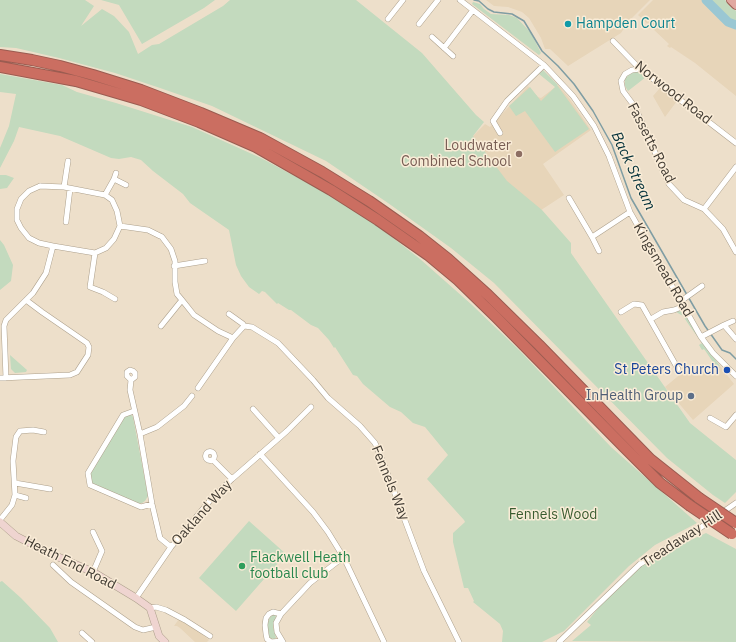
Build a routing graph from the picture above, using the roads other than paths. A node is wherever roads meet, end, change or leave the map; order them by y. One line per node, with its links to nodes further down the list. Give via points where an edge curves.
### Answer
1 (403, 0): 7 (street)
2 (438, 0): 8 (street)
3 (460, 0): 6 (street, Kingsmead Road)
4 (731, 0): 5 (main road)
5 (736, 5)
6 (473, 10): 11 (street); 14 (street, Kingsmead Road)
7 (388, 19)
8 (419, 24)
9 (432, 37): 11 (street)
10 (613, 41): 16 (street, Norwood Road)
11 (444, 48): 13 (street)
12 (0, 55): 78 (highway, bridge, via 60,66 141,90 260,138 322,172 419,236 448,259 539,345 650,459 699,498)
13 (454, 56)
14 (544, 65): 17 (street, via 507,101 493,121); 29 (street, Kingsmead Road, via 573,96 594,126 609,156)
15 (0, 67): 80 (highway, bridge, via 76,81 141,100 256,147 331,190 428,255 458,280 660,483)
16 (640, 69): 18 (street, Norwood Road); 28 (street, Fassetts Road, via 625,74 621,81 623,91 635,107 669,184 684,200)
17 (500, 133)
18 (736, 143)
19 (68, 161): 24 (street)
20 (736, 167): 28 (street)
21 (116, 173): 22 (street)
22 (114, 179): 23 (street); 26 (street)
23 (126, 184)
24 (64, 187): 25 (street); 33 (street, via 40,186 29,191 17,208 20,228 29,238)
25 (70, 189): 26 (street); 30 (street)
26 (104, 195): 31 (street, via 112,200)
27 (569, 198): 32 (street)
28 (704, 209): 36 (street, Fassetts Road, via 723,229)
29 (630, 212): 32 (street); 43 (street, Kingsmead Road)
30 (66, 222)
31 (120, 226): 35 (street, via 106,248); 38 (street, via 148,230 161,236 171,249)
32 (592, 237): 34 (street)
33 (53, 246): 35 (street); 41 (street, via 46,274)
34 (599, 251)
35 (95, 252): 40 (street, via 90,287)
36 (736, 252)
37 (204, 261): 38 (street)
38 (174, 266): 42 (street, via 175,282)
39 (702, 286): 43 (street)
40 (115, 299)
41 (26, 300): 56 (street, via 6,320 4,326); 56 (street, via 87,343 88,355 77,372 70,375)
42 (182, 300): 49 (street); 52 (street, via 194,315)
43 (683, 304): 46 (street); 51 (street, Kingsmead Road)
44 (622, 312): 46 (street, via 634,304 642,305)
45 (230, 314): 50 (street, Fennels Way)
46 (651, 319): 54 (street)
47 (733, 321): 48 (street)
48 (724, 325): 51 (street); 53 (street)
49 (161, 326)
50 (244, 326): 52 (street); 95 (street, Fennels Way, via 252,327 278,343 328,398 375,443 424,571)
51 (706, 334): 55 (street, Kingsmead Road, via 713,353)
52 (234, 338): 58 (street)
53 (736, 340)
54 (678, 369)
55 (736, 376)
56 (3, 378)
57 (130, 380): 62 (street)
58 (198, 388)
59 (192, 396): 66 (street, via 184,406 157,427)
60 (311, 407): 67 (street, Oakland Way)
61 (253, 409): 67 (street)
62 (134, 411): 66 (street); 76 (street, via 123,415 88,473 90,485 141,507)
63 (736, 416): 64 (street, via 726,427)
64 (710, 418)
65 (44, 432): 71 (street, via 20,431 16,437 13,462)
66 (140, 434): 76 (street)
67 (278, 437): 68 (street, Oakland Way)
68 (260, 454): 70 (street, Oakland Way); 82 (street, via 313,512)
69 (212, 460): 70 (street)
70 (232, 479): 81 (street, Oakland Way)
71 (15, 483): 72 (street); 73 (street)
72 (50, 489)
73 (15, 495): 74 (street); 77 (street, via 12,505)
74 (26, 498)
75 (736, 503): 96 (street, Treadaway Hill, via 640,564)
76 (152, 504): 81 (street, via 160,538)
77 (0, 521): 84 (street, Heath End Road, via 16,536 30,544)
78 (736, 523)
79 (93, 532): 84 (street, via 102,551)
80 (734, 535)
81 (171, 547): 85 (street, Oakland Way)
82 (344, 558): 87 (street, via 310,583); 94 (street)
83 (53, 565): 88 (street, via 71,582 135,627 143,630)
84 (93, 572): 85 (street, Heath End Road)
85 (136, 598): 86 (street, Heath End Road)
86 (150, 608): 88 (street); 90 (street, via 166,610)
87 (281, 614): 91 (street, via 276,623); 91 (street, via 268,614 265,625 267,639 271,642)
88 (156, 627): 93 (street, via 159,636)
89 (82, 633): 92 (street)
90 (210, 636)
91 (282, 641)
92 (92, 642)
93 (165, 642)
94 (384, 642)
95 (459, 642)
96 (559, 642)

